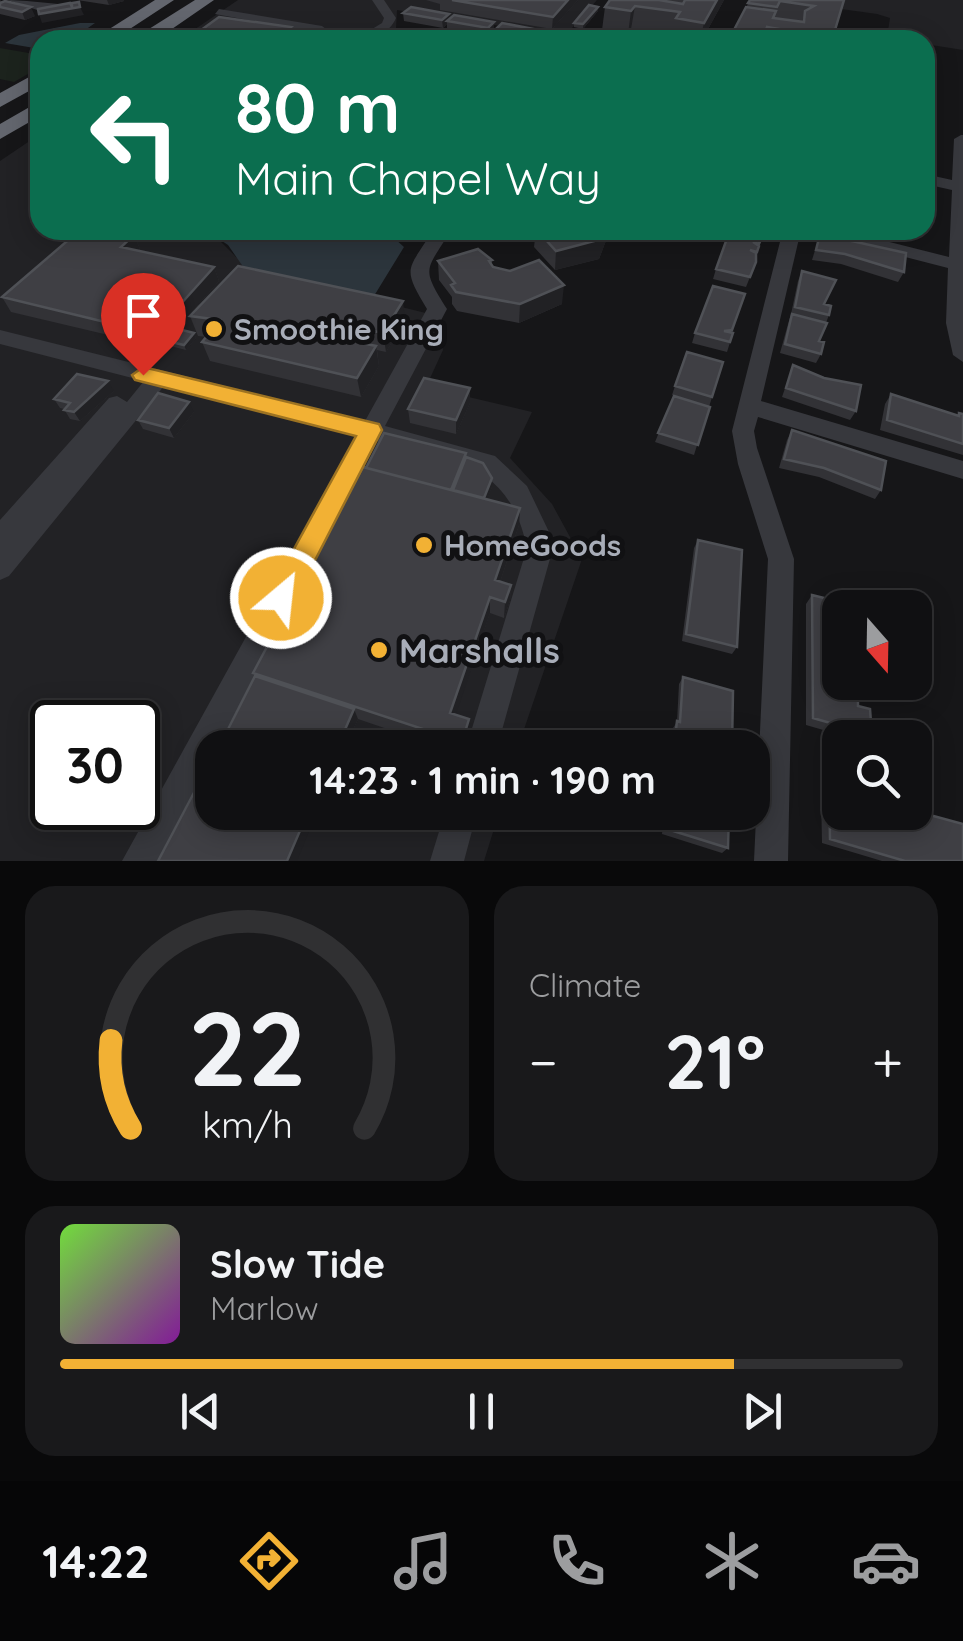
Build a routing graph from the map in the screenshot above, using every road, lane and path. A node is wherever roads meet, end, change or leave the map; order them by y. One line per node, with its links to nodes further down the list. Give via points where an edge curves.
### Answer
1 (14, 0): 5 (street, via 43,9)
2 (166, 0): 6 (highway)
3 (378, 0): 10 (street, via 390,18)
4 (213, 4): 7 (highway); 8 (highway); 9 (street)
5 (72, 7)
6 (116, 30)
7 (163, 30)
8 (168, 30)
9 (319, 30)
10 (378, 30)
11 (30, 83): 12 (highway)
12 (0, 101)
13 (30, 114): 14 (highway)
14 (0, 133)
15 (962, 140): 17 (street)
16 (935, 182): 17 (street)
17 (960, 187): 21 (street)
18 (436, 240): 26 (street, via 417,277 437,309)
19 (790, 240): 25 (street)
20 (861, 240): 21 (street)
21 (958, 265): 23 (street, via 956,323)
22 (0, 337): 24 (street)
23 (963, 355)
24 (150, 377): 26 (street); 28 (street); 29 (street)
25 (749, 406): 27 (street); 34 (street, via 744,452 775,526 781,559)
26 (370, 430): 30 (street, via 487,461 508,478 537,531 540,548); 32 (street)
27 (963, 470)
28 (0, 538)
29 (0, 568)
30 (485, 730)
31 (455, 830): 33 (street)
32 (140, 861)
33 (446, 861)
34 (771, 861)

